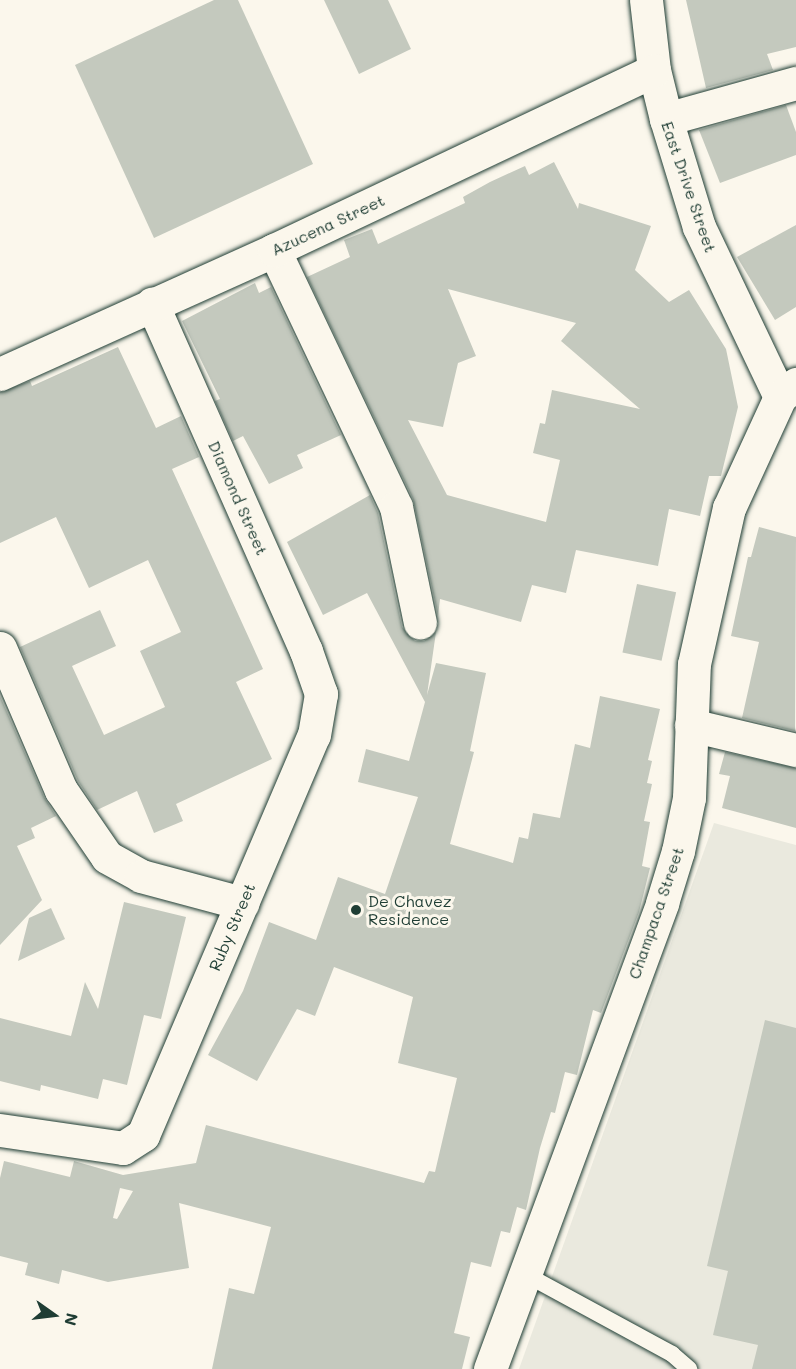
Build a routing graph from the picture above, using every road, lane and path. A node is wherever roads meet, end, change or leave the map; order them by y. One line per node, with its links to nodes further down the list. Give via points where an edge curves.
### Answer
1 (646, 0): 2 (street, East Drive Street)
2 (654, 70): 4 (street, East Drive Street); 5 (street, Azucena Street)
3 (796, 82): 4 (street)
4 (666, 119): 8 (street, East Drive Street, via 699,227)
5 (274, 250): 6 (street, Azucena Street); 9 (street, via 396,507)
6 (152, 304): 7 (street, Azucena Street); 11 (street, Diamond Street, via 306,651)
7 (0, 374)
8 (788, 391): 12 (street, Champaca Street, via 729,508 694,664)
9 (420, 622)
10 (0, 648): 14 (street, via 61,790 107,857 141,876)
11 (321, 694): 14 (street, Ruby Street, via 314,735)
12 (691, 725): 13 (street); 16 (street, Champaca Street, via 689,798 662,903)
13 (796, 750)
14 (242, 903): 15 (street, Ruby Street, via 143,1135 123,1148)
15 (0, 1130)
16 (523, 1273): 17 (street, Champaca Street); 18 (lane, via 672,1354)
17 (490, 1369)
18 (689, 1369)

